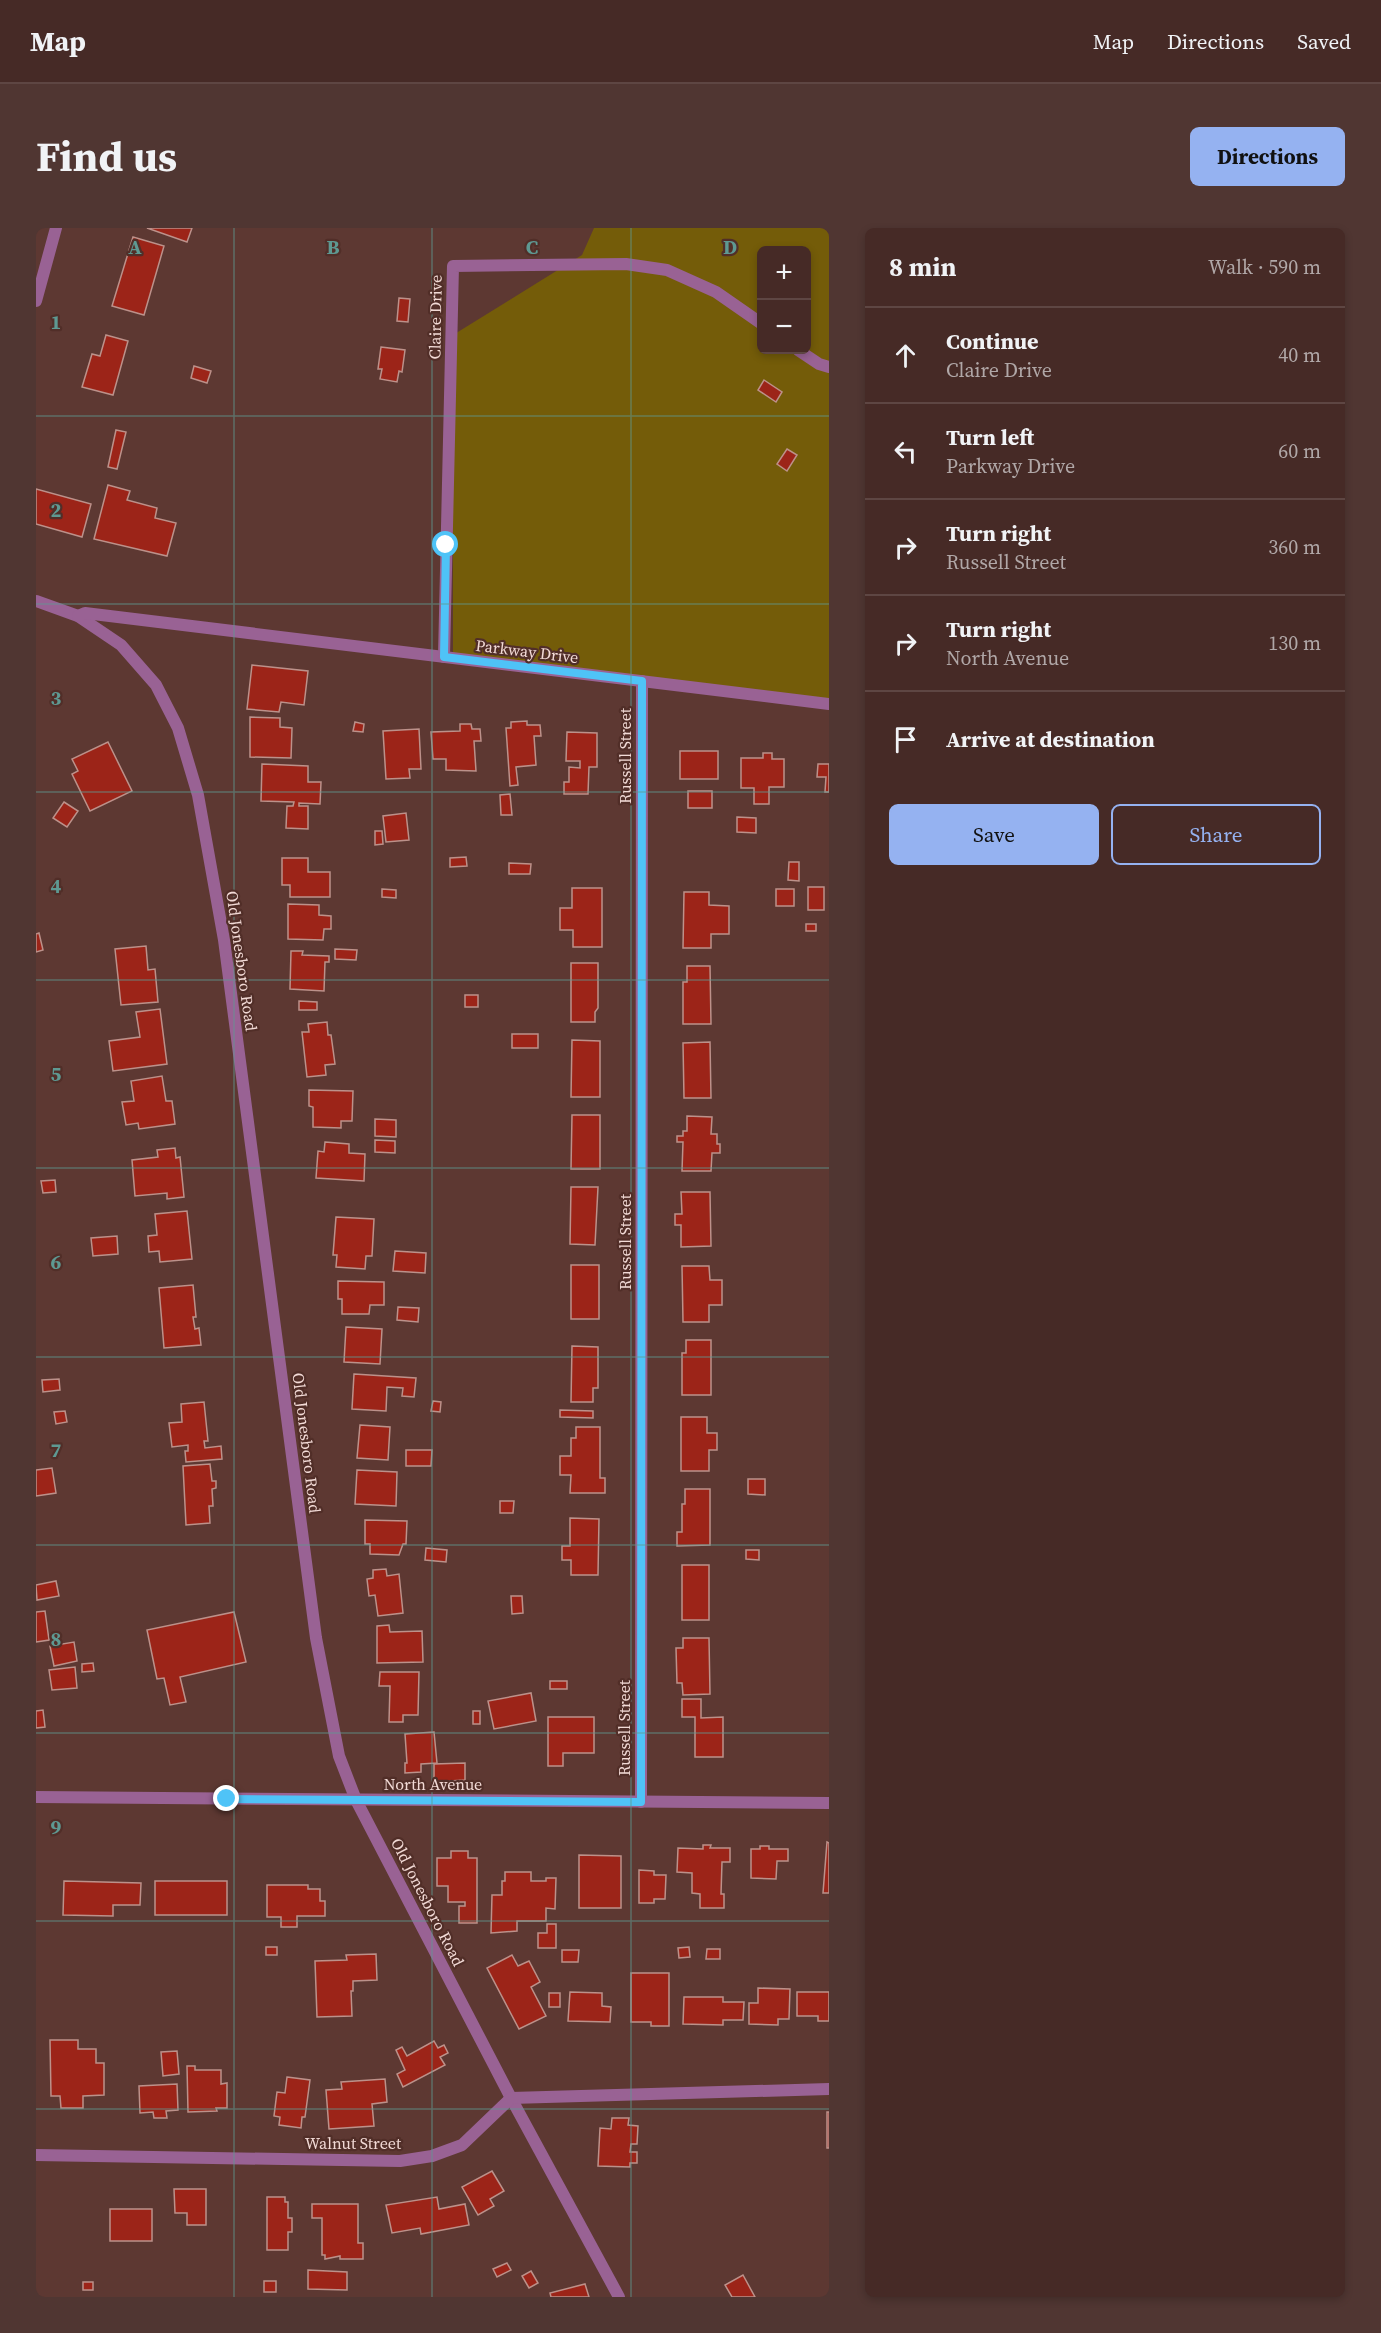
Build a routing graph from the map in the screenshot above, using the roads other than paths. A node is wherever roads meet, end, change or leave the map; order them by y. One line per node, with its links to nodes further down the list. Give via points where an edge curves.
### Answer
1 (56, 228): 2 (street)
2 (36, 301)
3 (757, 321): 8 (street, Claire Drive, via 716,292 667,270 626,264 453,266)
4 (804, 354): 5 (street)
5 (829, 368)
6 (36, 601): 7 (street, Old Jonesboro Road)
7 (78, 616): 8 (street, Parkway Drive, via 84,613); 12 (street, Old Jonesboro Road, via 122,645 156,685 177,728 198,795 224,940 316,1638 339,1756)
8 (444, 657): 9 (street, Parkway Drive)
9 (642, 681): 10 (street, Parkway Drive); 13 (street, Russell Street)
10 (829, 704)
11 (36, 1797): 12 (street, North Avenue)
12 (356, 1800): 13 (street, North Avenue); 16 (street, Old Jonesboro Road)
13 (641, 1802): 14 (street, North Avenue)
14 (829, 1803)
15 (829, 2089): 16 (street)
16 (511, 2098): 17 (street, Walnut Street, via 462,2145 432,2156 400,2161); 18 (street, Old Jonesboro Road)
17 (36, 2155)
18 (619, 2297)

